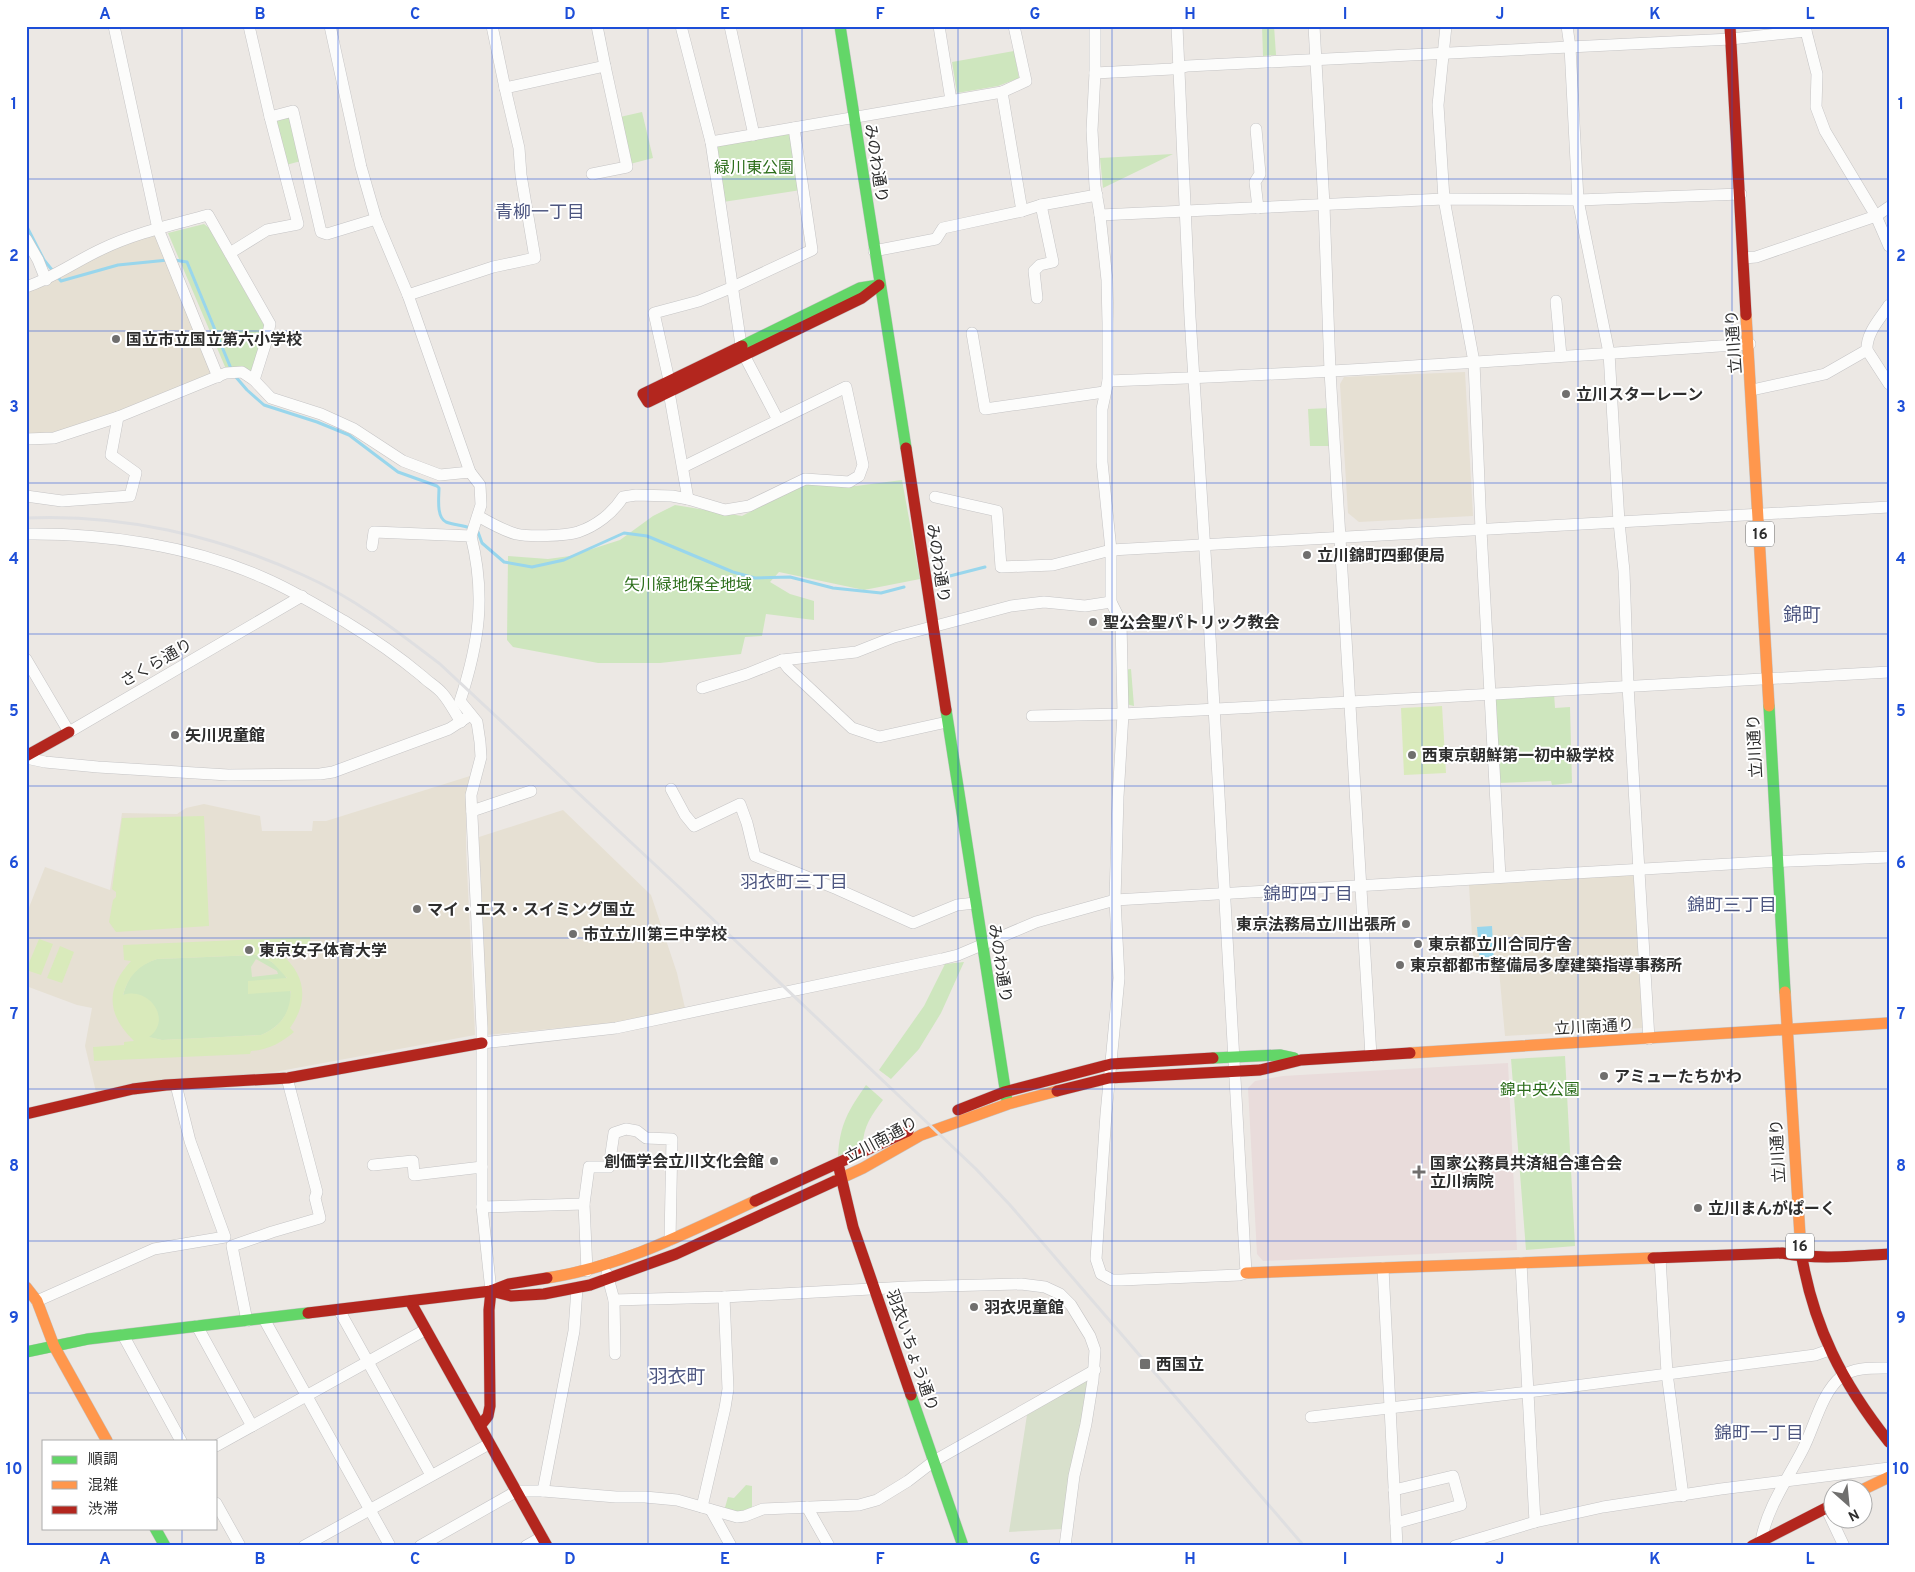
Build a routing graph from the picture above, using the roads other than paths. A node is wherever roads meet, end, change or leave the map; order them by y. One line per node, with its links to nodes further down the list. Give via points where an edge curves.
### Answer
1 (114, 26): 49 (street)
2 (250, 26): 28 (street)
3 (330, 26): 47 (street, via 361,167)
4 (492, 26): 25 (street)
5 (597, 26): 22 (street)
6 (681, 26): 33 (street)
7 (730, 26): 32 (street)
8 (840, 26): 29 (street, みのわ通り)
9 (939, 26): 27 (street)
10 (1014, 26): 26 (street, via 1026,81)
11 (1095, 26): 24 (street)
12 (1177, 26): 23 (street)
13 (1314, 26): 21 (street)
14 (1446, 26): 20 (street)
15 (1567, 26): 19 (street)
16 (1730, 26): 18 (street, 立川通り / 16)
17 (1806, 29): 18 (street); 46 (street, via 1816,74 1816,107 1825,131)
18 (1731, 39): 19 (street); 35 (street, 立川通り / 16)
19 (1570, 47): 20 (street); 38 (street)
20 (1444, 54): 21 (street); 37 (street, via 1438,104)
21 (1316, 61): 23 (street); 40 (street)
22 (605, 66): 25 (street); 34 (street, via 627,167)
23 (1179, 68): 24 (street); 44 (street)
24 (1095, 72): 36 (street, via 1092,130)
25 (505, 88): 59 (street, via 519,148 535,258 493,267)
26 (1002, 92): 27 (street); 43 (street)
27 (951, 100): 29 (street)
28 (270, 118): 47 (street, via 293,111 321,232 326,234); 53 (street, via 298,224 267,230)
29 (853, 118): 30 (street); 52 (street, みのわ通り)
30 (794, 128): 32 (street); 58 (street, via 812,250)
31 (1256, 129): 42 (street, via 1260,174 1255,182)
32 (754, 135): 33 (street)
33 (711, 142): 58 (street)
34 (592, 174)
35 (1741, 194): 38 (street); 54 (street, 立川通り / 16)
36 (1096, 195): 39 (street); 45 (street)
37 (1444, 199): 38 (street); 40 (street); 69 (street)
38 (1578, 200): 67 (street)
39 (1041, 204): 43 (street); 60 (street, via 1053,262 1040,265 1034,271)
40 (1324, 206): 42 (street); 70 (street)
41 (1889, 207): 46 (street)
42 (1258, 208): 44 (street)
43 (1022, 211): 52 (street, via 943,228 936,239)
44 (1186, 212): 45 (street); 72 (street)
45 (1100, 215): 74 (street, via 1107,280)
46 (1876, 216): 48 (street); 54 (street, via 1756,258)
47 (376, 219): 59 (street)
48 (1884, 226): 51 (street)
49 (158, 229): 53 (street, via 208,215); 55 (street, via 101,249); 71 (street)
50 (26, 239): 55 (street)
51 (1889, 246)
52 (874, 251): 56 (street, みのわ通り)
53 (230, 253): 73 (street, via 270,324)
54 (1744, 258): 64 (street, 立川通り / 16)
55 (52, 277): 57 (street)
56 (879, 285): 65 (street, via 862,298); 100 (street, みのわ通り)
57 (26, 287)
58 (733, 287): 65 (street); 76 (street, via 699,301 654,313)
59 (408, 295): 83 (street)
60 (1037, 298)
61 (1556, 301): 68 (street)
62 (1889, 305): 66 (street, via 1869,335)
63 (972, 332): 78 (street, via 985,409)
64 (1750, 344): 67 (street); 77 (street, 立川通り / 16)
65 (743, 350): 76 (street); 80 (street)
66 (1867, 350): 75 (street); 77 (street, via 1825,374)
67 (1609, 353): 68 (street); 90 (street)
68 (1561, 356): 69 (street)
69 (1474, 362): 70 (street); 91 (street)
70 (1330, 371): 72 (street); 94 (street)
71 (222, 375): 73 (street, via 242,372); 79 (street)
72 (1194, 378): 74 (street); 95 (street)
73 (254, 380): 83 (street, via 271,398 321,414 403,461 440,475)
74 (1108, 381): 78 (street)
75 (1889, 384)
76 (669, 386): 82 (street)
77 (1752, 390): 88 (street, 立川通り / 16)
78 (1104, 392): 97 (street, via 1102,462)
79 (118, 417): 81 (street, via 54,438); 84 (street, via 111,455 136,473 130,496 62,501)
80 (778, 420): 82 (street); 86 (street, via 846,387 863,464 859,476 849,482 805,479 749,506 726,510)
81 (26, 439)
82 (684, 467): 86 (street)
83 (470, 472): 89 (street, via 480,485 481,505)
84 (26, 496)
85 (934, 497): 97 (street, via 997,510 1001,567 1053,565)
86 (688, 499): 89 (street, via 672,496 623,497 610,514 578,532 518,534)
87 (1889, 507): 88 (street)
88 (1759, 514): 90 (street); 104 (street, 立川通り / 16)
89 (476, 520): 93 (street)
90 (1619, 522): 91 (street); 105 (street)
91 (1481, 530): 94 (street); 107 (street)
92 (26, 534): 98 (street, via 102,537 189,553 238,568)
93 (471, 536): 96 (street, via 374,532); 110 (street, via 478,570 480,606 475,651 460,701)
94 (1341, 538): 95 (street); 108 (street)
95 (1204, 545): 97 (street); 109 (street)
96 (372, 546)
97 (1111, 550): 99 (street)
98 (302, 596): 113 (street, via 398,656 442,693); 115 (street, さくら通り)
99 (1111, 602): 100 (street, via 1085,606 1026,603); 111 (street, via 1121,622)
100 (932, 627): 102 (street, via 856,652); 114 (street, みのわ通り)
101 (26, 659): 115 (street)
102 (782, 660): 106 (street); 114 (street, via 852,728 879,737)
103 (1889, 672): 104 (street)
104 (1767, 679): 105 (street); 121 (street, 立川通り / 16)
105 (1628, 686): 107 (street); 122 (street)
106 (702, 688)
107 (1489, 694): 108 (street); 123 (street)
108 (1350, 702): 109 (street); 124 (street)
109 (1214, 709): 111 (street); 125 (street)
110 (471, 714): 113 (street); 119 (street, via 479,729 481,757 471,795)
111 (1123, 714): 112 (street); 126 (street)
112 (1032, 716)
113 (461, 722): 116 (street, via 333,772 320,774 228,775 98,767)
114 (947, 722): 127 (street, みのわ通り)
115 (68, 732): 116 (street, さくら通り)
116 (26, 757)
117 (671, 789): 127 (street, via 694,826 740,804 755,856 913,923 956,905)
118 (531, 791): 119 (street)
119 (472, 811): 132 (street)
120 (1889, 857): 121 (street)
121 (1777, 862): 122 (street); 130 (street, 立川通り / 16)
122 (1639, 869): 123 (street); 131 (street)
123 (1500, 877): 124 (street)
124 (1361, 886): 125 (street); 134 (street)
125 (1225, 893): 126 (street); 133 (street)
126 (1115, 900): 128 (street, via 1036,922); 136 (street, via 1119,978)
127 (975, 903): 128 (street, みのわ通り)
128 (982, 945): 132 (street, via 942,959 616,1028); 141 (street, みのわ通り)
129 (1889, 1023): 130 (street, 立川南通り)
130 (1786, 1029): 131 (street, 立川南通り); 152 (street, 立川通り / 16)
131 (1649, 1039): 134 (street, 立川南通り)
132 (482, 1043): 138 (street); 146 (street)
133 (1234, 1056): 135 (street, 立川南通り, via 1280,1055); 136 (street, 立川南通り); 137 (street)
134 (1371, 1056): 135 (street, 立川南通り)
135 (1301, 1060): 137 (street, 立川南通り, via 1260,1070)
136 (1111, 1064): 139 (street); 141 (street, 立川南通り)
137 (1235, 1071): 139 (street, 立川南通り); 158 (street)
138 (287, 1078): 140 (street); 170 (street, via 317,1192 315,1198 320,1218 232,1246)
139 (1109, 1078): 142 (street, 立川南通り); 158 (street, via 1096,1259 1101,1274 1112,1280 1121,1280)
140 (176, 1085): 143 (street, via 128,1091); 166 (street, via 190,1140 225,1237 154,1249)
141 (1004, 1092): 142 (street, みのわ通り); 144 (street, 立川南通り)
142 (1008, 1104): 147 (street, 立川南通り, via 921,1135)
143 (26, 1114)
144 (837, 1164): 147 (street, 羽衣いちょう通り); 150 (street, 立川南通り)
145 (373, 1165): 146 (street, via 413,1161 414,1175)
146 (482, 1167): 149 (street)
147 (842, 1178): 159 (street, 立川南通り, via 676,1254); 162 (street, 羽衣いちょう通り, via 854,1228)
148 (584, 1204): 149 (street); 150 (street, via 589,1167 609,1167 614,1133 637,1131 646,1138 672,1139); 157 (street)
149 (482, 1207): 163 (street)
150 (670, 1240): 155 (street, 立川南通り)
151 (1889, 1254): 152 (street)
152 (1801, 1257): 153 (street, via 1782,1252); 175 (street, 立川通り / 16, via 1811,1303)
153 (1660, 1258): 154 (street); 181 (street)
154 (1521, 1263): 156 (street); 183 (street)
155 (604, 1265): 157 (street, 立川南通り); 159 (street)
156 (1383, 1268): 158 (street); 185 (street)
157 (587, 1271): 163 (street, 立川南通り, via 508,1284)
158 (1246, 1273)
159 (608, 1280): 161 (street, 立川南通り); 165 (street)
160 (26, 1287): 166 (street)
161 (577, 1288): 163 (street, 立川南通り, via 511,1296); 202 (street, via 574,1331)
162 (875, 1290): 164 (street); 180 (street, via 1014,1284 1045,1287 1060,1294 1071,1305 1090,1336 1095,1350); 194 (street, 羽衣いちょう通り)
163 (491, 1291): 167 (street, 立川南通り); 188 (street, via 490,1406 488,1416)
164 (724, 1297): 165 (street); 207 (street, via 728,1389)
165 (614, 1300): 177 (street)
166 (37, 1301): 174 (street)
167 (410, 1302): 168 (street, 立川南通り); 172 (street)
168 (339, 1310): 169 (street, 立川南通り); 178 (street)
169 (264, 1319): 170 (street, 立川南通り); 184 (street)
170 (247, 1321): 171 (street, 立川南通り)
171 (197, 1326): 173 (street, 立川南通り); 187 (street)
172 (425, 1330): 178 (street); 188 (street)
173 (123, 1336): 174 (street, 立川南通り); 190 (street)
174 (54, 1346): 176 (street, 立川南通り); 189 (street)
175 (1829, 1350): 181 (street, via 1814,1355); 182 (street, 立川通り / 16)
176 (26, 1352)
177 (615, 1354)
178 (368, 1362): 184 (street); 196 (street)
179 (1889, 1368): 182 (street, via 1859,1369)
180 (1095, 1370): 194 (street); 224 (street, via 1074,1476)
181 (1667, 1373): 183 (street); 203 (street)
182 (1841, 1377): 191 (street, 立川通り / 16); 198 (street, via 1829,1390 1803,1450)
183 (1528, 1392): 185 (street); 210 (street)
184 (308, 1395): 187 (street); 206 (street)
185 (1390, 1407): 186 (street); 200 (street)
186 (1311, 1417)
187 (252, 1426): 193 (street)
188 (480, 1426): 192 (street)
189 (106, 1440)
190 (180, 1440)
191 (1889, 1442)
192 (489, 1444): 196 (street); 201 (street)
193 (218, 1445)
194 (934, 1461): 205 (street, via 877,1500 859,1505); 223 (street, 羽衣いちょう通り)
195 (1889, 1468): 198 (street)
196 (431, 1475): 206 (street)
197 (1889, 1477): 199 (street)
198 (1784, 1481): 203 (street); 215 (street)
199 (1872, 1485)
200 (1394, 1490): 209 (street); 209 (street, via 1453,1476 1461,1505)
201 (517, 1491): 202 (street); 213 (street); 219 (street)
202 (543, 1491): 207 (street, via 669,1499)
203 (1683, 1496): 210 (street, via 1604,1507)
204 (218, 1507): 217 (street)
205 (807, 1507): 207 (street, via 763,1509 737,1517); 222 (street)
206 (371, 1509): 214 (street); 218 (street)
207 (706, 1509): 221 (street)
208 (1822, 1511): 215 (street)
209 (1396, 1522): 225 (street)
210 (1535, 1522): 226 (street)
211 (157, 1530): 216 (street)
212 (1838, 1530): 227 (street)
213 (545, 1541): 220 (street)
214 (312, 1544)
215 (1757, 1544)
216 (165, 1546)
217 (240, 1546)
218 (390, 1546)
219 (420, 1546)
220 (526, 1546)
221 (731, 1546)
222 (829, 1546)
223 (963, 1546)
224 (1065, 1546)
225 (1398, 1546)
226 (1455, 1546)
227 (1844, 1546)

